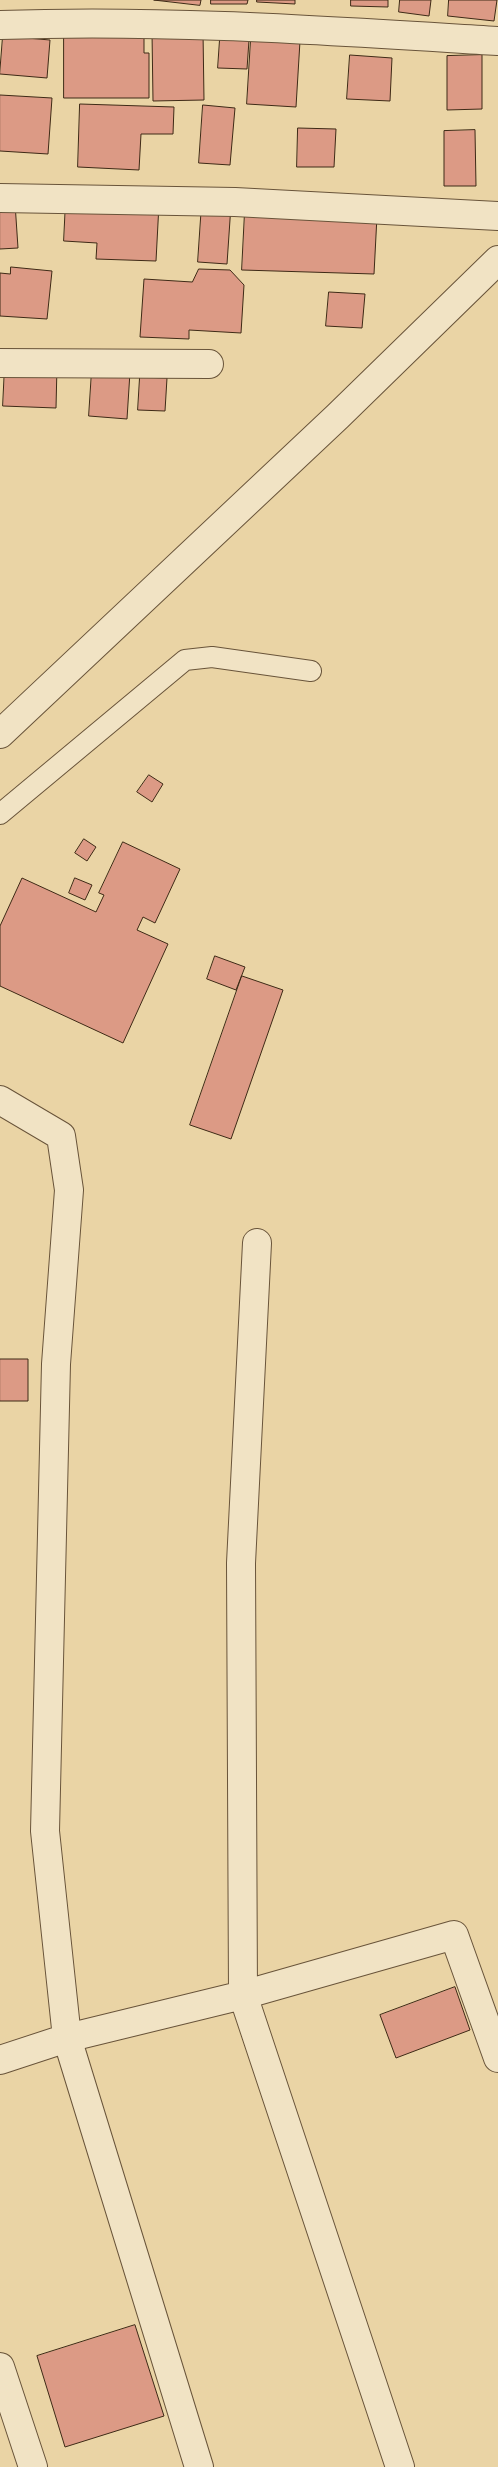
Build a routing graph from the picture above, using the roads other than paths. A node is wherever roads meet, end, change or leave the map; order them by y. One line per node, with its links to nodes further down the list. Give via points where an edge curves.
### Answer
1 (0, 25): 2 (street, via 93,22 302,29)
2 (498, 41)
3 (0, 198): 4 (street, via 234,202)
4 (498, 216)
5 (498, 260): 9 (street, via 338,416)
6 (0, 363): 7 (street)
7 (210, 364)
8 (311, 671): 10 (lane, via 212,658 185,660)
9 (0, 734)
10 (0, 814)
11 (0, 1100): 14 (street, via 60,1136 69,1190 56,1374 45,1831)
12 (257, 1243): 13 (street, via 242,1563)
13 (243, 1995): 14 (street); 15 (street, via 454,1935); 20 (street)
14 (67, 2038): 16 (street); 19 (street)
15 (498, 2058)
16 (0, 2060)
17 (0, 2367): 18 (street)
18 (33, 2467)
19 (199, 2467)
20 (400, 2467)

